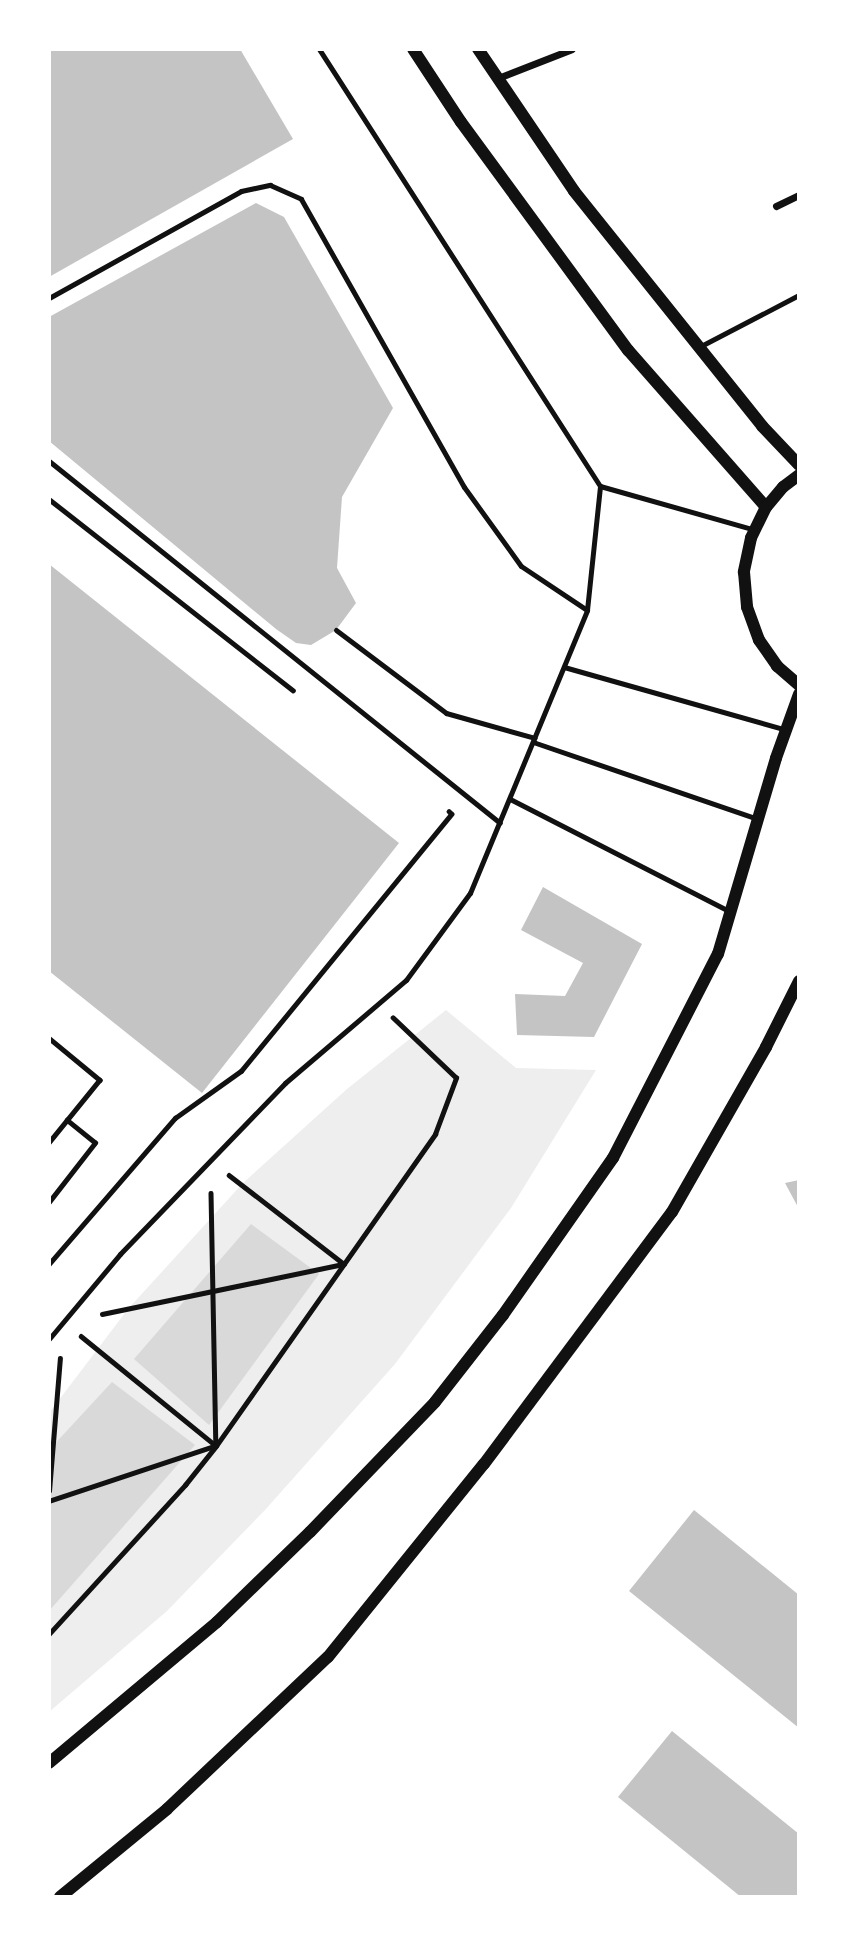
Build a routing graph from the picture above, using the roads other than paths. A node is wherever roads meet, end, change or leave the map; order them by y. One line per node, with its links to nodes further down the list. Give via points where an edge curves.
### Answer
1 (318, 49): 14 (lane)
2 (413, 49): 15 (street, via 628,351)
3 (478, 49): 5 (street)
4 (572, 49): 5 (street)
5 (498, 78): 10 (street, via 574,191)
6 (799, 195): 7 (street)
7 (776, 206)
8 (799, 295): 10 (lane)
9 (49, 298): 17 (lane, via 241,191 270,185 301,199 464,487 521,566)
10 (699, 346): 12 (street)
11 (49, 461): 26 (lane)
12 (799, 465)
13 (799, 475): 15 (street)
14 (600, 486): 16 (lane); 17 (lane)
15 (766, 507): 16 (street)
16 (755, 530): 20 (street, via 744,572 747,607 759,640 777,666)
17 (587, 610): 19 (lane)
18 (336, 629): 23 (lane, via 446,713)
19 (564, 667): 22 (lane); 23 (lane)
20 (799, 685)
21 (799, 694): 22 (street)
22 (786, 730): 25 (street)
23 (534, 740): 24 (lane); 25 (lane)
24 (510, 799): 26 (lane); 27 (lane)
25 (758, 819): 27 (street)
26 (500, 823): 29 (lane, via 470,893 406,980 285,1083 120,1254)
27 (731, 912): 30 (street, via 718,954 613,1158 503,1315 435,1402 217,1622)
28 (799, 981): 31 (street, via 672,1212 484,1464 328,1657 167,1809)
29 (49, 1339)
30 (49, 1763)
31 (60, 1897)

